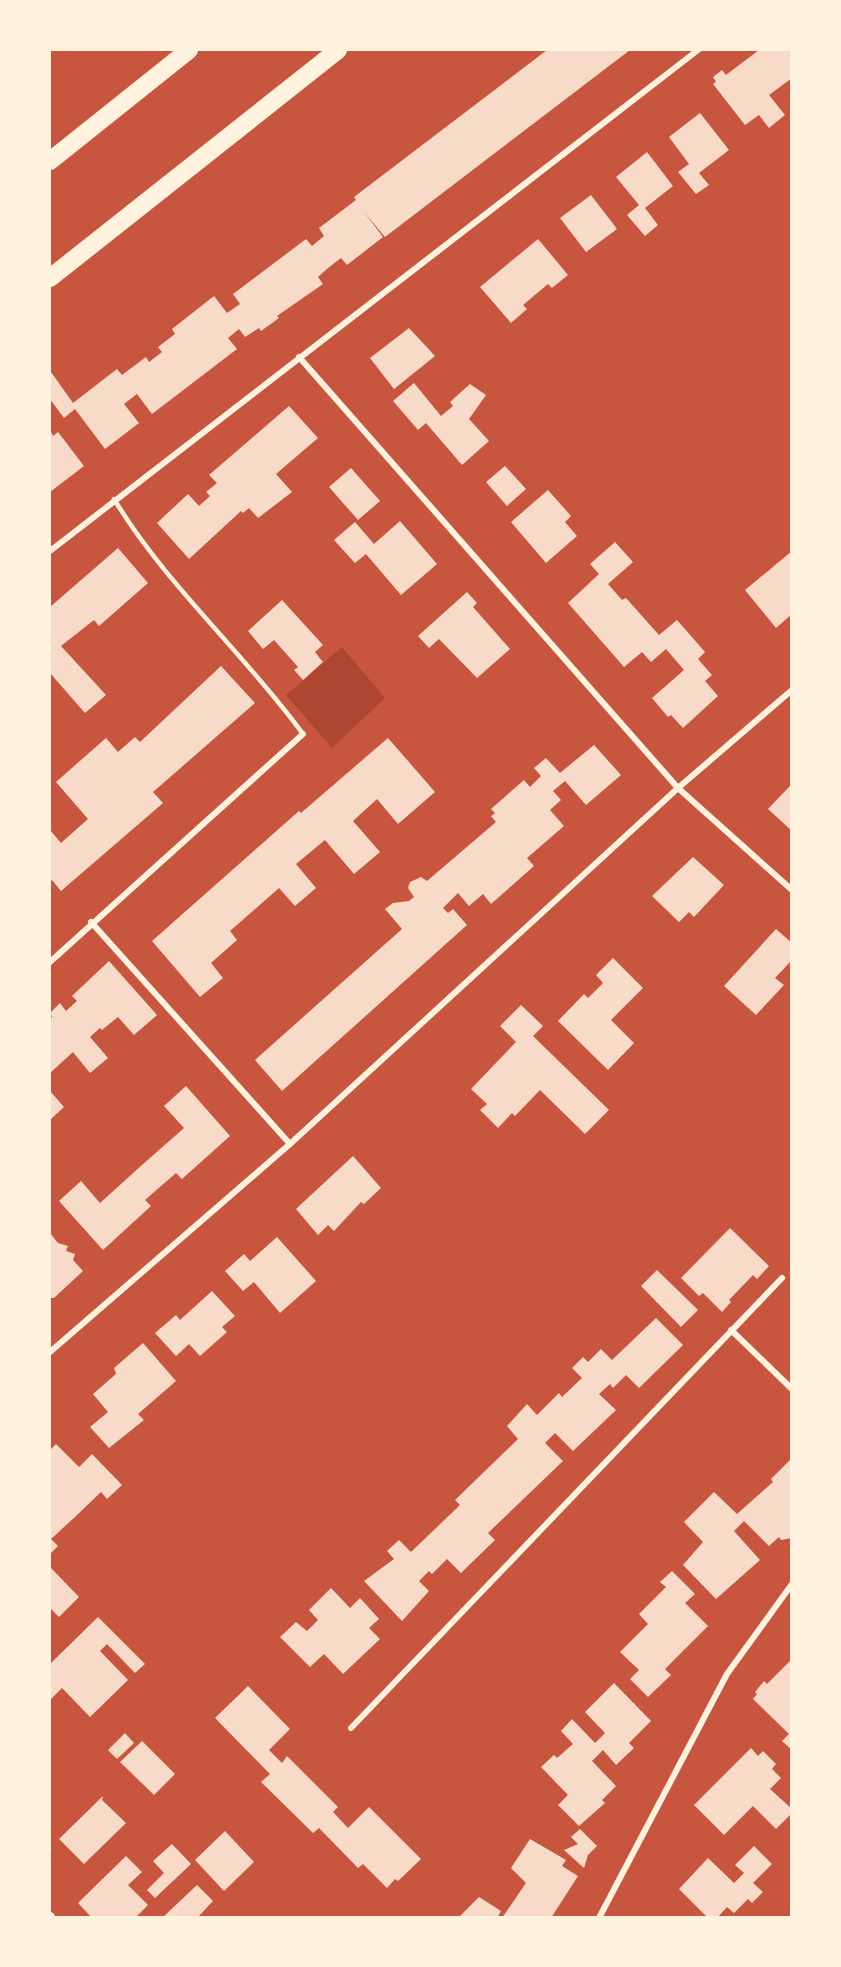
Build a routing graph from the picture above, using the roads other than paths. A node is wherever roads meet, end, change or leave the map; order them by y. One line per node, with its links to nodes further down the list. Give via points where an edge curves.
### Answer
1 (189, 50): 4 (highway)
2 (338, 50): 5 (highway)
3 (698, 50): 6 (street)
4 (50, 161)
5 (50, 278)
6 (300, 357): 7 (street); 11 (street)
7 (114, 499): 8 (street); 10 (lane, via 135,535 270,690)
8 (50, 551)
9 (792, 690): 11 (street)
10 (303, 734): 13 (street)
11 (678, 788): 12 (street); 15 (street)
12 (792, 890)
13 (91, 922): 14 (street); 15 (street)
14 (50, 962)
15 (290, 1144): 18 (street)
16 (782, 1278): 17 (street)
17 (731, 1330): 19 (street); 21 (street)
18 (50, 1352)
19 (792, 1389)
20 (792, 1584): 22 (street, via 727,1674)
21 (351, 1728)
22 (599, 1917)

